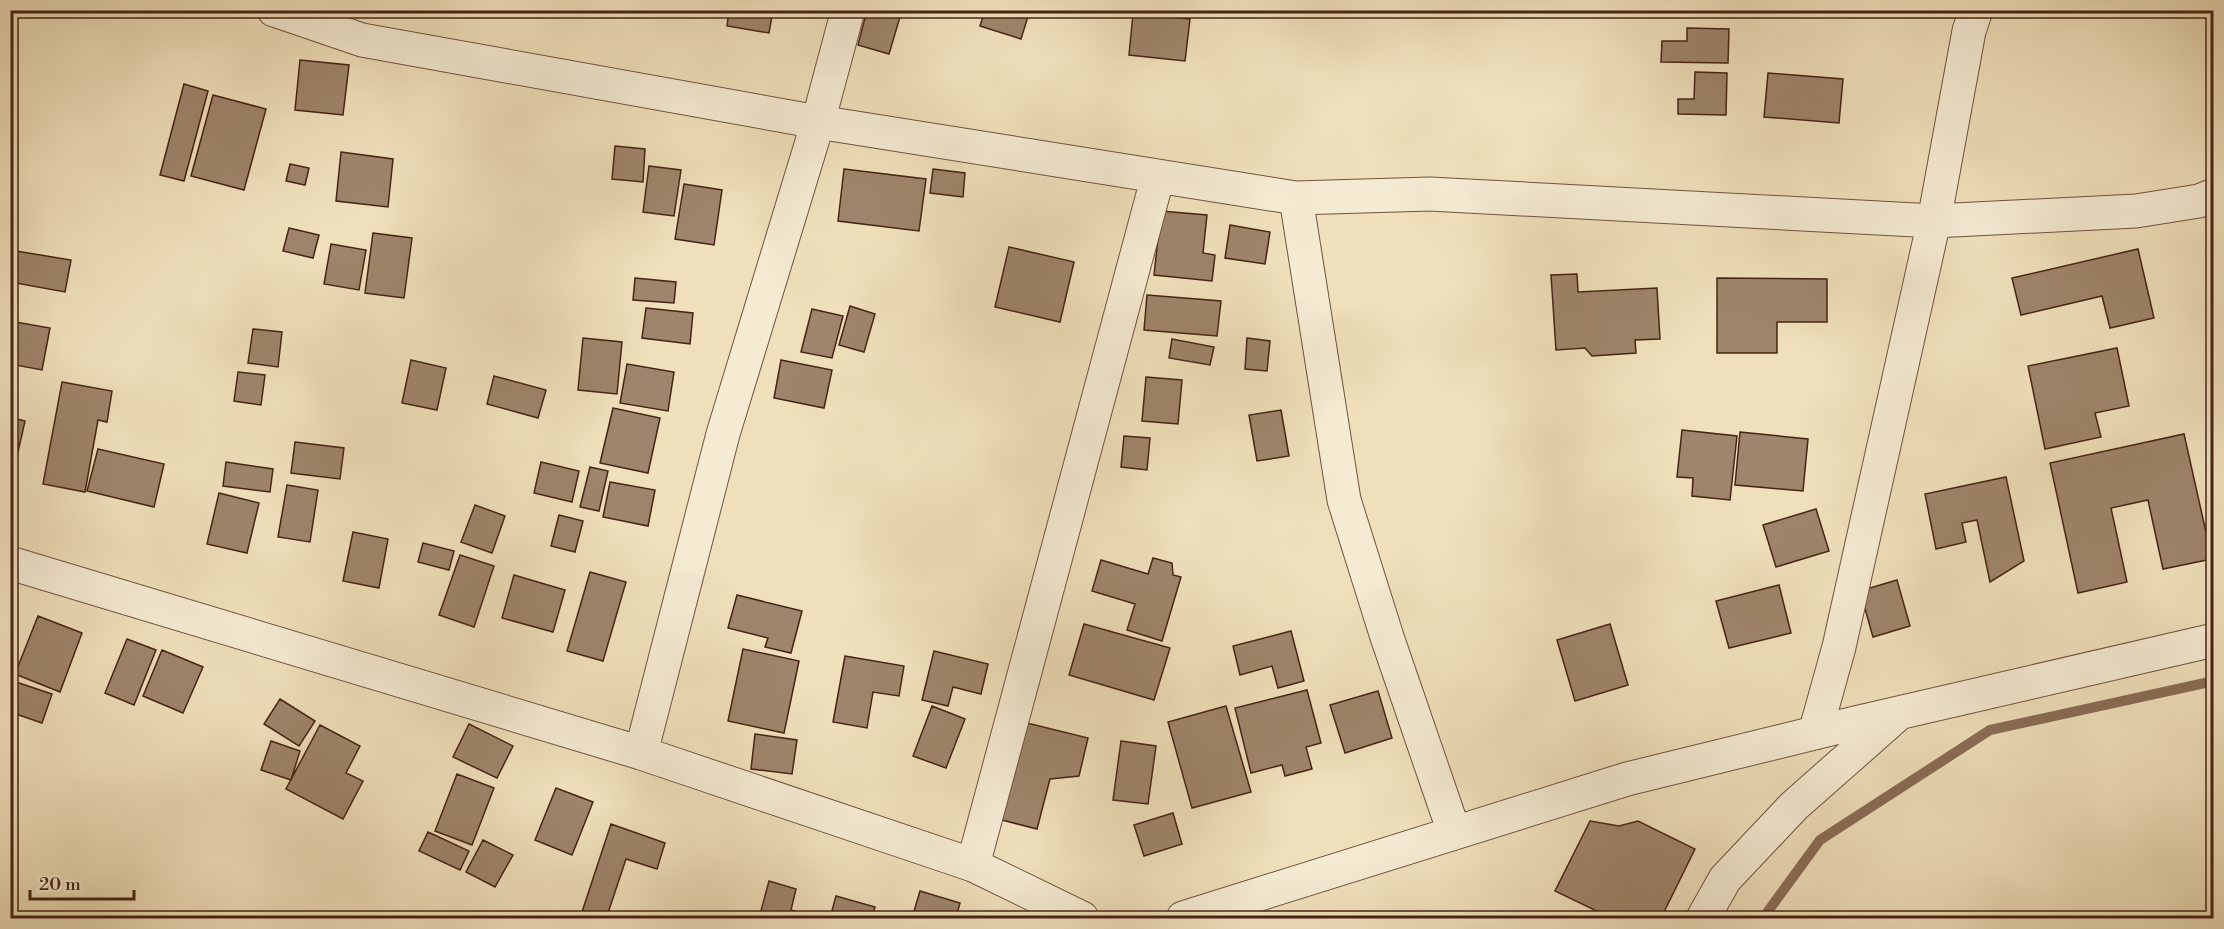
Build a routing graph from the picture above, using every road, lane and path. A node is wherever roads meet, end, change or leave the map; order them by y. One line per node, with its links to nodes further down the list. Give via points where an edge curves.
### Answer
1 (274, 10): 4 (street, via 362,40)
2 (848, 10): 4 (street)
3 (1976, 10): 8 (street)
4 (818, 122): 5 (street); 13 (street, via 723,434)
5 (1158, 176): 7 (street); 15 (street)
6 (2214, 195): 8 (street, via 2136,211)
7 (1296, 198): 8 (street, via 1430,194); 14 (street, via 1344,500)
8 (1934, 221): 12 (street, via 1839,647)
9 (10, 563): 13 (street)
10 (2214, 640): 11 (street)
11 (1900, 713): 12 (street); 18 (street, via 1786,814 1725,879)
12 (1815, 733): 14 (street, via 1627,779)
13 (641, 753): 15 (street)
14 (1454, 832): 17 (street)
15 (973, 865): 16 (street)
16 (1082, 918)
17 (1183, 918)
18 (1703, 918)

